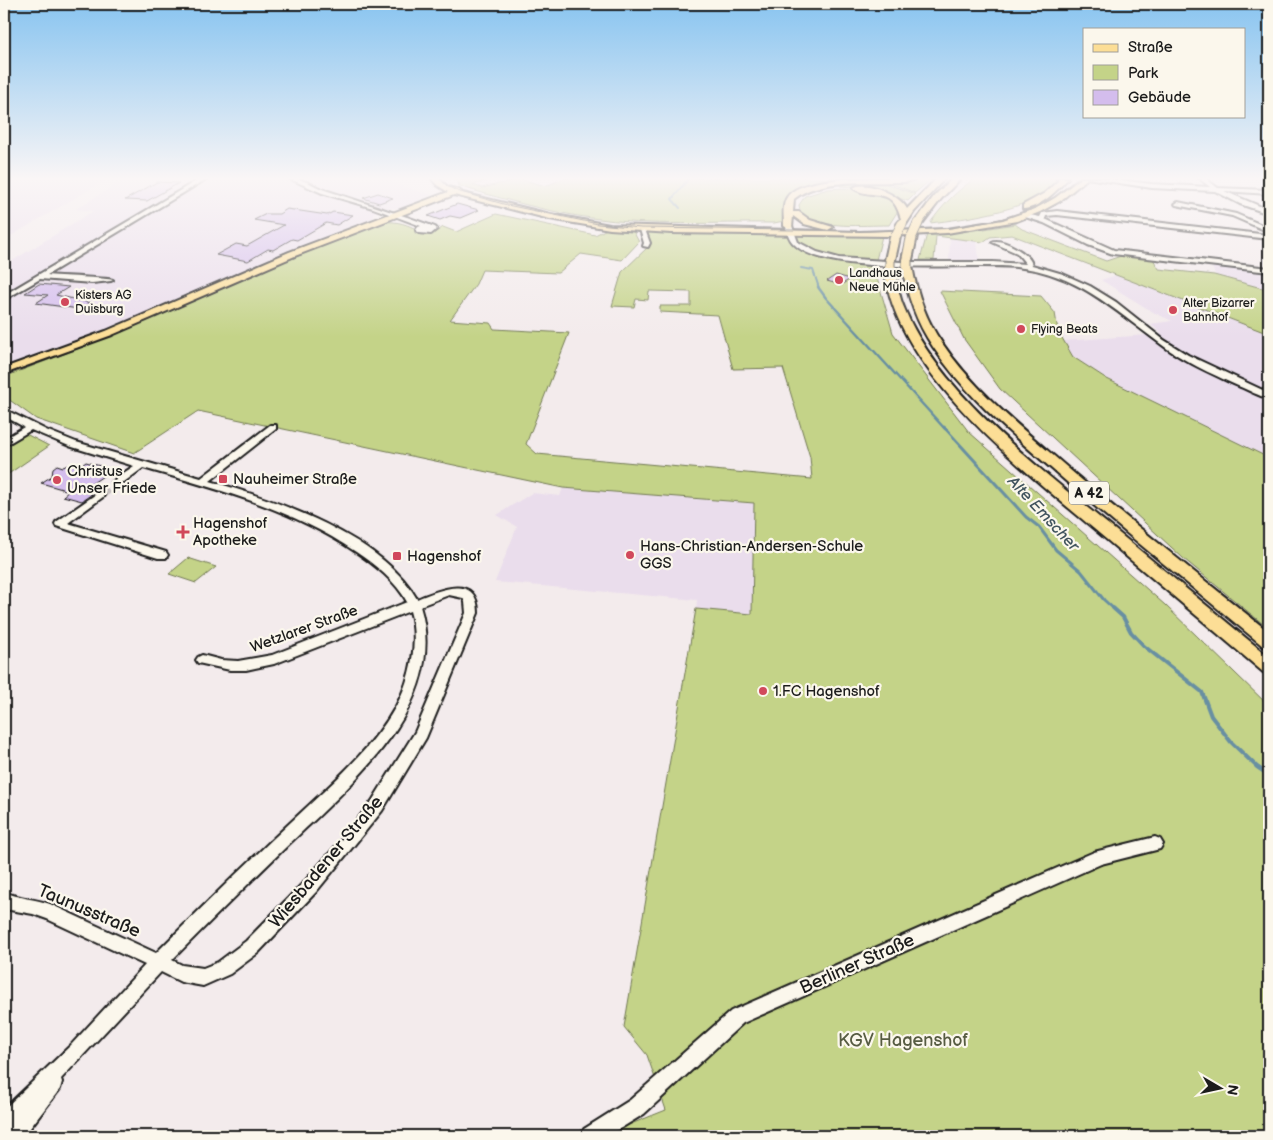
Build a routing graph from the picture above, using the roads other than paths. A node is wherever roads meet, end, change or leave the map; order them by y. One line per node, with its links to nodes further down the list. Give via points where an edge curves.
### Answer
1 (116, 231): 17 (street)
2 (351, 231): 20 (main road, via 109,333)
3 (642, 231): 13 (street)
4 (793, 231): 15 (street, via 795,242 812,252 861,262)
5 (828, 231): 8 (main road, via 872,234)
6 (899, 231): 14 (highway, A 42, bridge)
7 (914, 231): 32 (highway, A 42, bridge, via 907,263 913,299 927,328 950,362 1014,429)
8 (918, 231)
9 (1065, 231): 16 (street, via 1118,253)
10 (1211, 231): 11 (street)
11 (1269, 238)
12 (995, 242): 15 (street, via 1023,255)
13 (646, 246)
14 (890, 263): 34 (highway, A 42, via 895,296 908,328 931,363 959,396 992,431 1062,493)
15 (1029, 266): 21 (street, via 1054,272 1090,288 1178,353)
16 (1269, 270)
17 (39, 277): 18 (street); 19 (street)
18 (108, 280)
19 (4, 298)
20 (4, 371)
21 (1269, 396)
22 (4, 412): 23 (street)
23 (30, 427): 25 (street); 26 (street, via 85,448)
24 (273, 427): 28 (street)
25 (4, 443)
26 (142, 464): 27 (street); 28 (street)
27 (120, 480)
28 (203, 481): 31 (street, via 275,505 350,542 392,574)
29 (99, 495): 30 (street, via 60,524)
30 (162, 555)
31 (414, 604): 33 (street, Wetzlarer Straße, via 274,659 247,666 218,665); 37 (street, via 419,647 416,674 407,698 373,750); 37 (street, Wiesbadener Straße, via 454,591 464,592 473,603 472,613 421,734 377,806 310,887 252,947 224,968 203,977 181,973)
32 (1269, 641)
33 (202, 660)
34 (1269, 667)
35 (1155, 844): 41 (street, Berliner Straße, via 1099,857 737,1016 637,1107)
36 (4, 900): 37 (street, Taunusstraße, via 50,912)
37 (158, 963): 38 (street)
38 (77, 1051): 39 (street); 40 (street)
39 (4, 1122)
40 (12, 1136)
41 (591, 1136)

